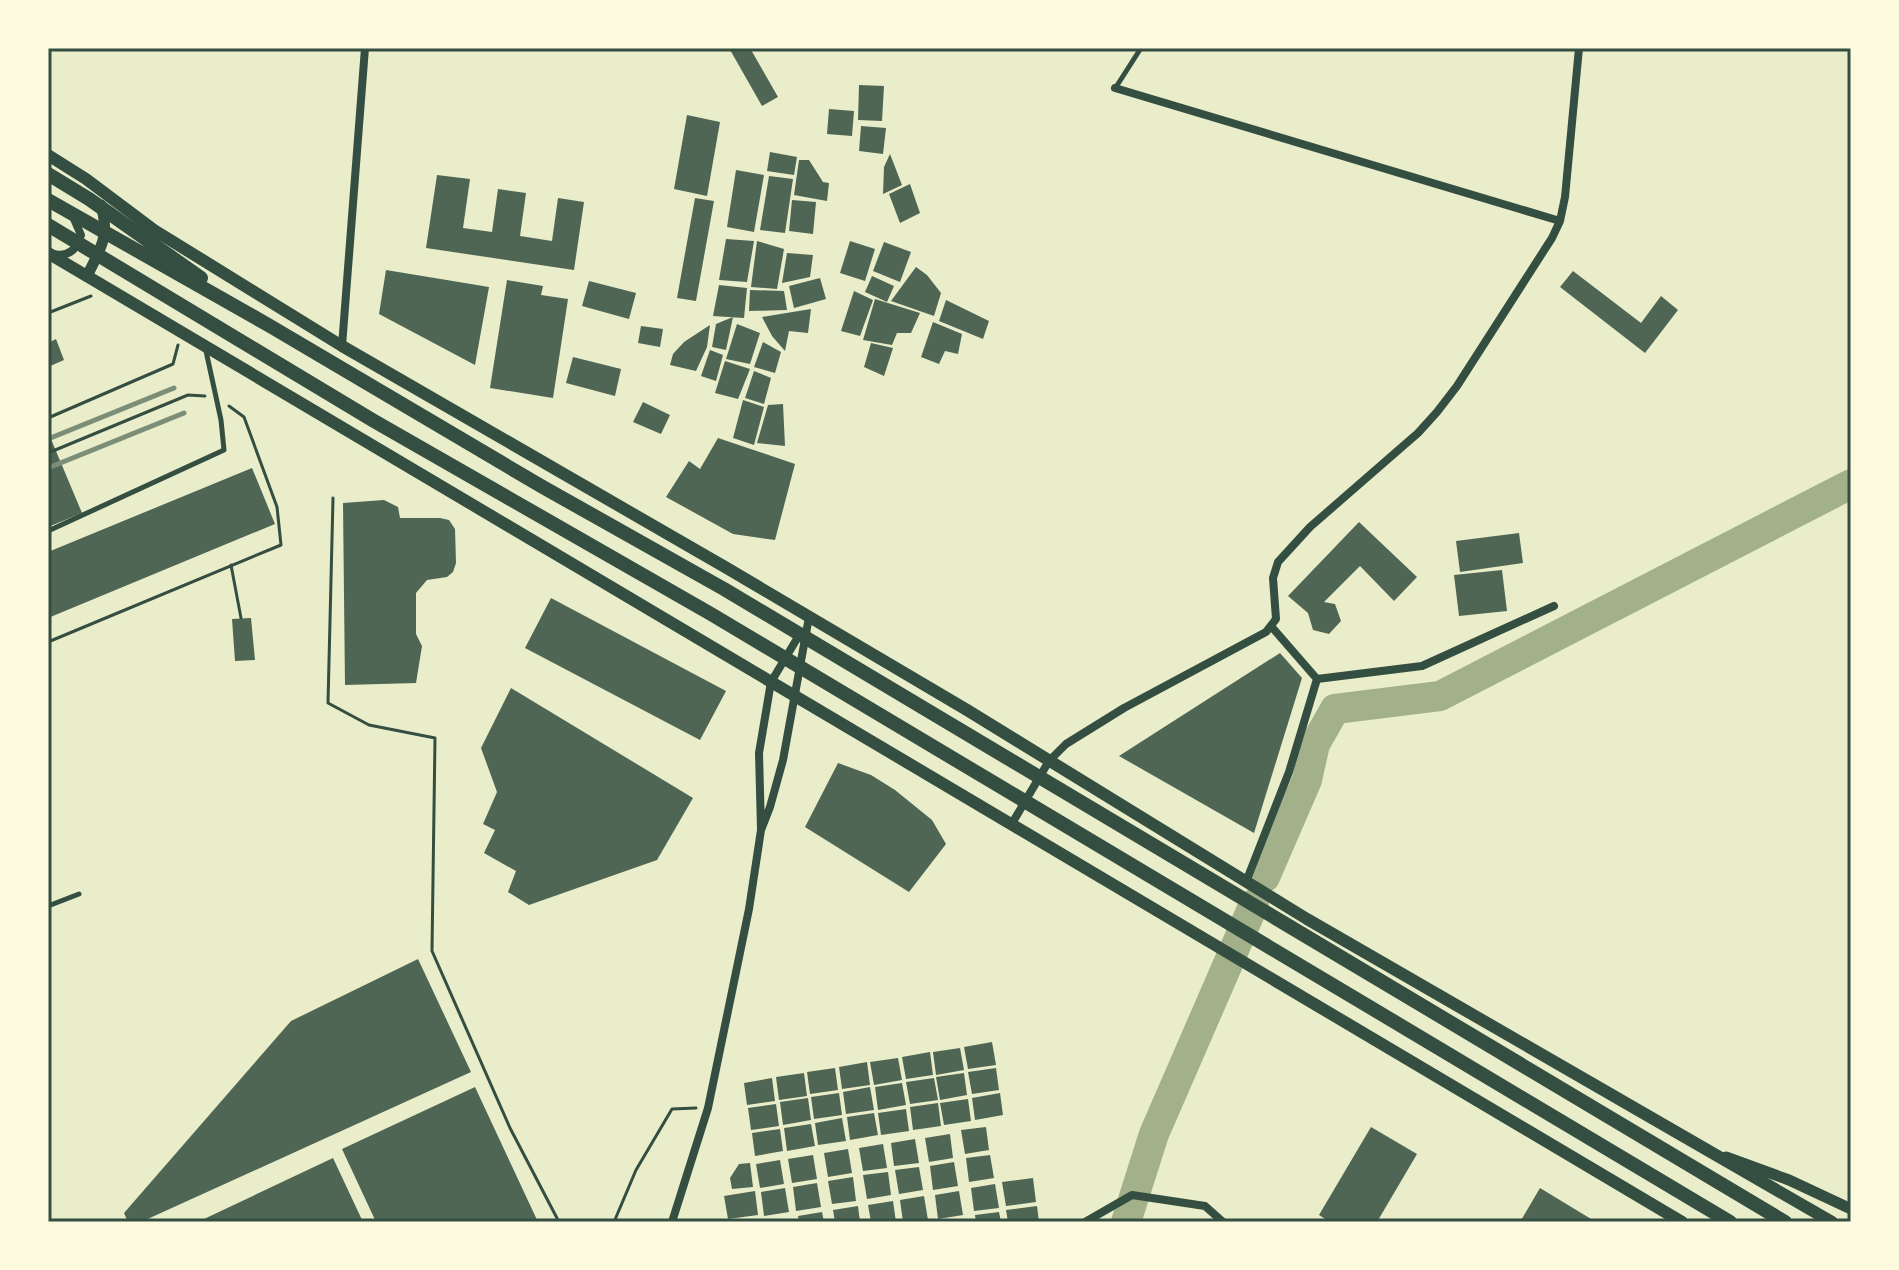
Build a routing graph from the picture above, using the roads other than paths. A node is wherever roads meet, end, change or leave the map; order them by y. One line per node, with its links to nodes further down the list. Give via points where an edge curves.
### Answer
1 (365, 48): 15 (street)
2 (1141, 48): 4 (lane)
3 (1579, 48): 9 (street)
4 (1115, 88): 9 (street)
5 (48, 155): 7 (main road)
6 (48, 174): 13 (main road)
7 (86, 179): 12 (street, via 97,193 106,230); 15 (main road, via 154,230)
8 (48, 200): 11 (street, via 69,214 81,235 70,253); 13 (main road)
9 (1560, 221): 19 (street, via 1437,412 1278,562 1273,578 1277,611)
10 (48, 225): 35 (main road)
11 (48, 252): 12 (main road)
12 (87, 276): 14 (main road)
13 (260, 320): 36 (main road, via 724,589)
14 (204, 345): 16 (lane, via 224,450); 21 (main road)
15 (342, 346): 18 (main road)
16 (48, 531)
17 (1554, 606): 20 (street, via 1422,666)
18 (809, 617): 21 (street); 22 (street); 23 (main road)
19 (1271, 626): 20 (street); 23 (street, via 1096,724)
20 (1317, 679): 26 (street, via 1289,772)
21 (771, 682): 22 (main road); 25 (street, via 759,753)
22 (795, 696): 24 (main road); 25 (street, via 778,784)
23 (1049, 761): 24 (street); 26 (main road)
24 (1011, 825): 31 (main road)
25 (761, 830): 32 (street, via 708,1108)
26 (1246, 882): 29 (main road)
27 (79, 894): 28 (lane)
28 (48, 906)
29 (1706, 1150): 30 (street); 37 (main road)
30 (1851, 1209)
31 (1677, 1220)
32 (672, 1222)
33 (1085, 1222): 34 (street, via 1132,1195 1205,1206)
34 (1223, 1222)
35 (1730, 1222)
36 (1785, 1222)
37 (1832, 1222)

